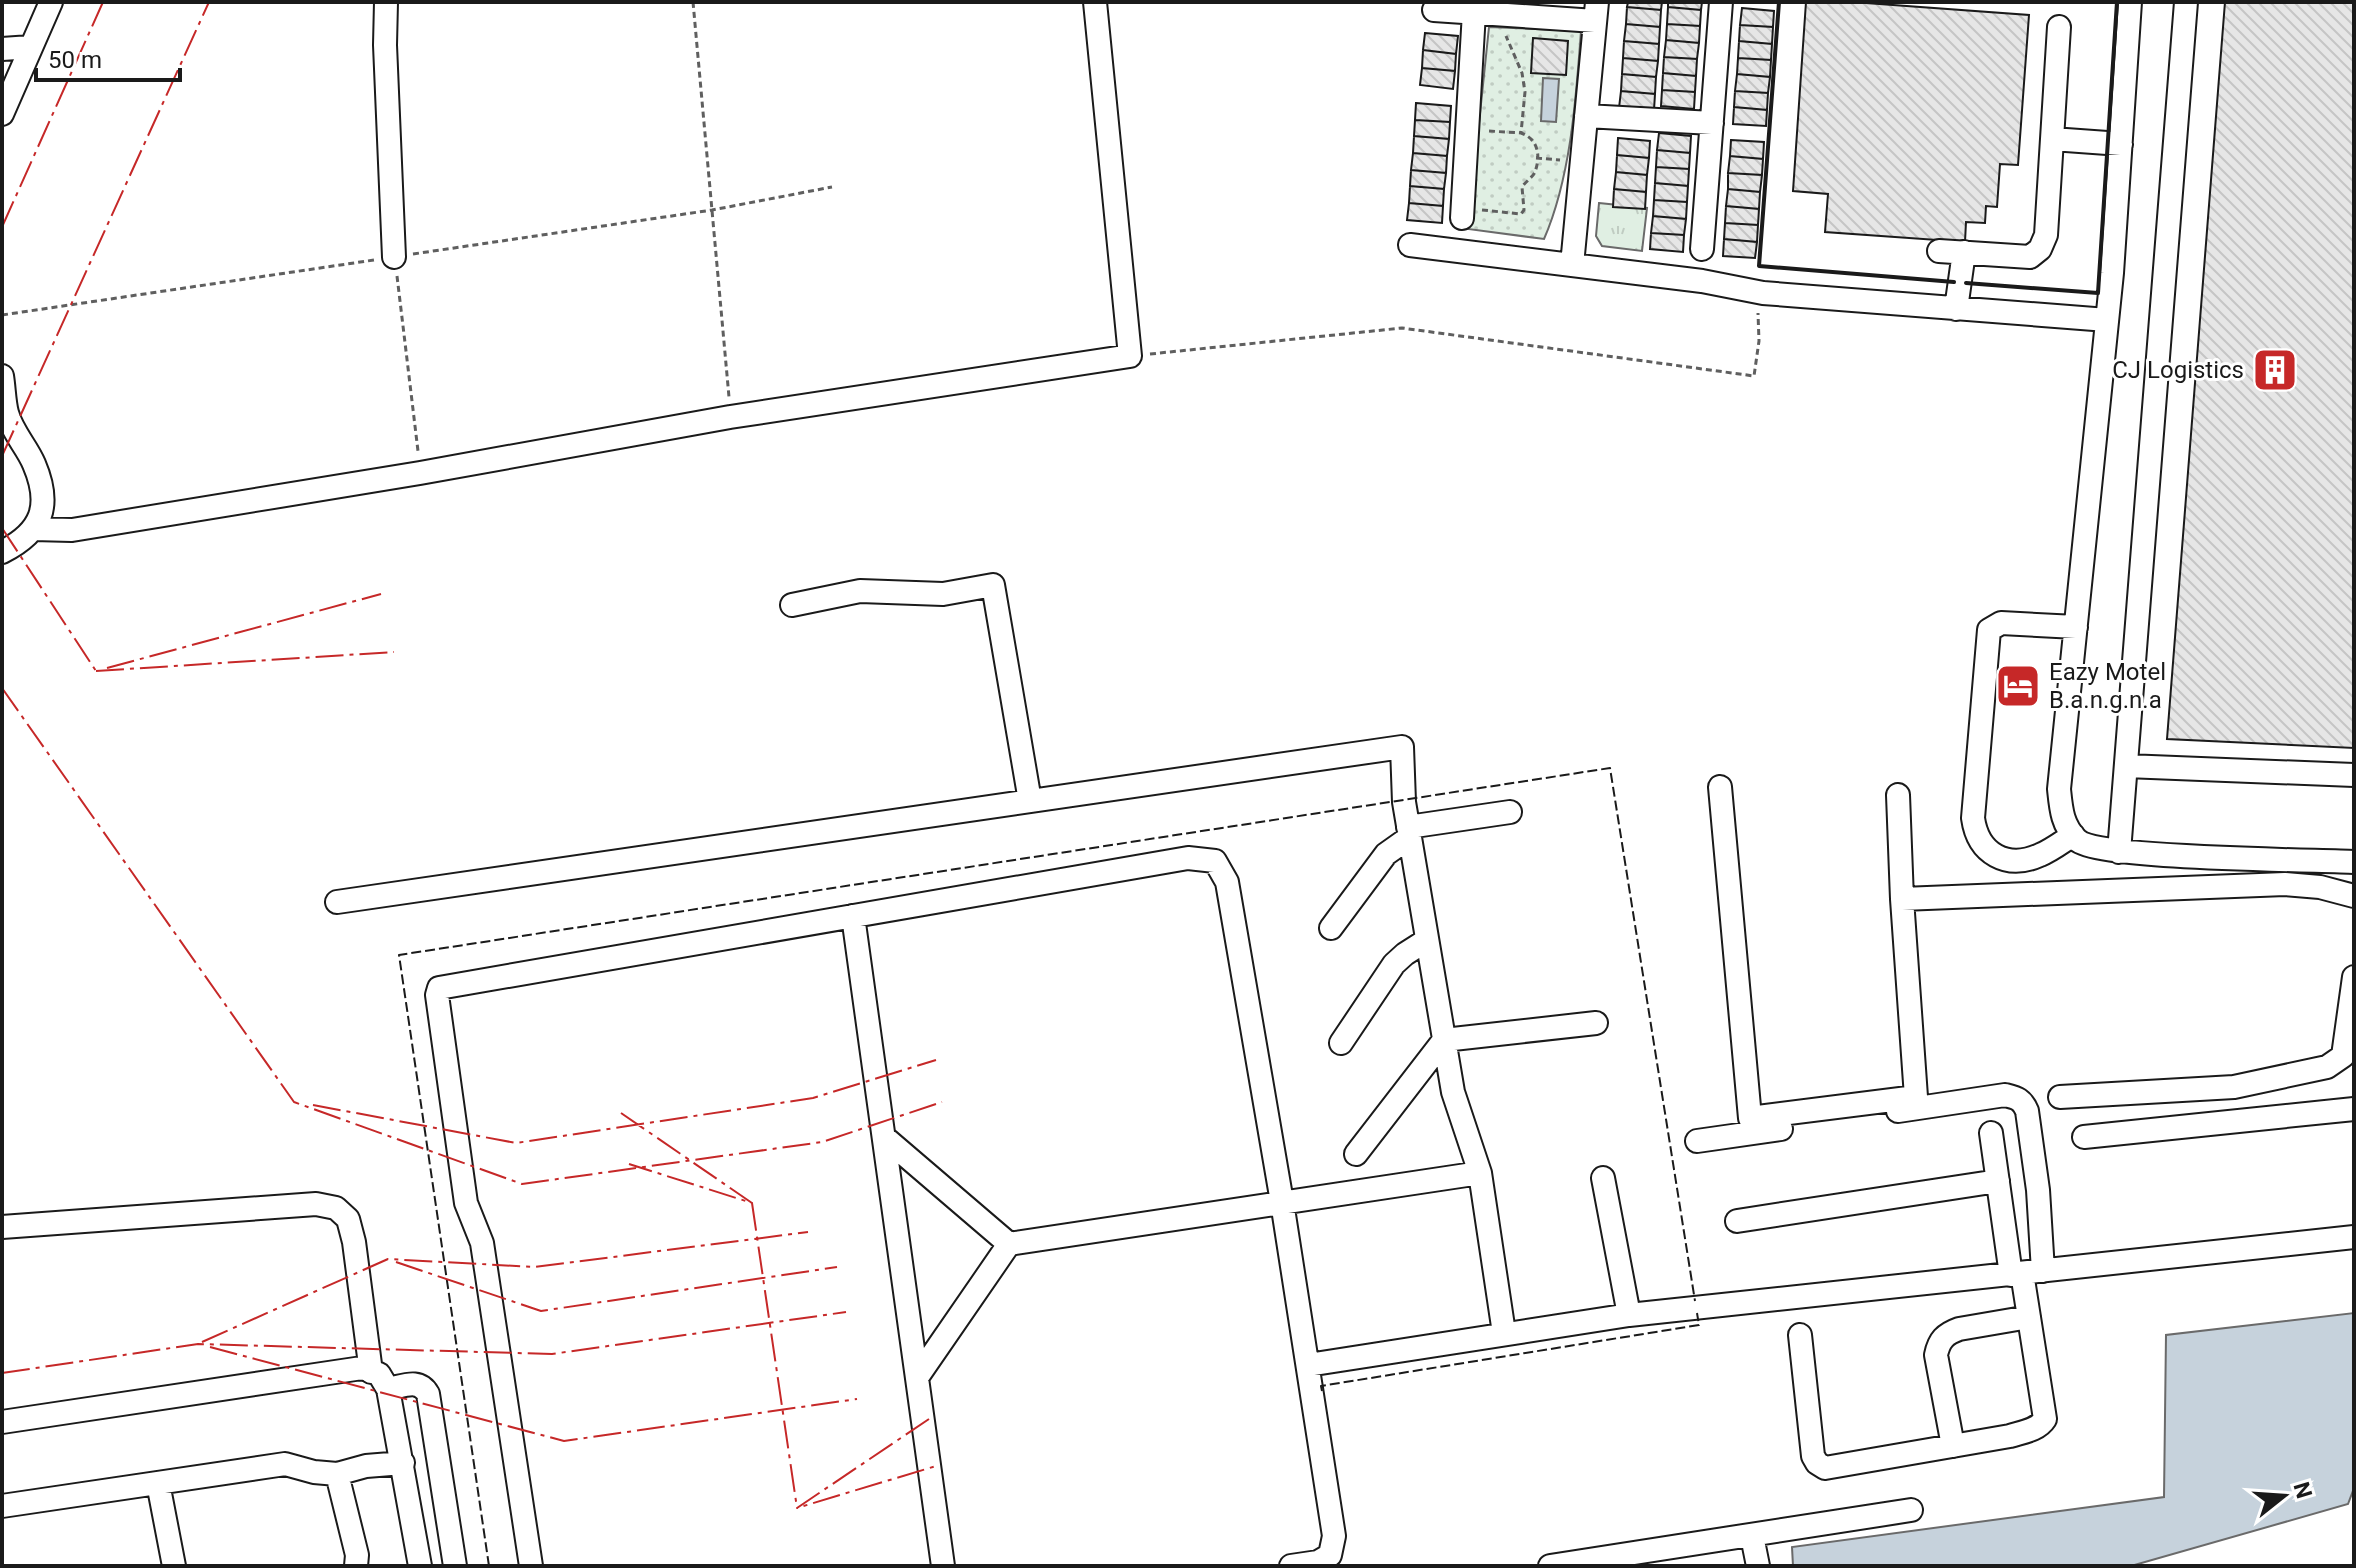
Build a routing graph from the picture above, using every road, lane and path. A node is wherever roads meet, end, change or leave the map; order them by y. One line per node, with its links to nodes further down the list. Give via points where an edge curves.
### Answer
1 (51, 2): 13 (street)
2 (386, 2): 31 (street)
3 (693, 2): 25 (path)
4 (1095, 2): 37 (street)
5 (1721, 2): 17 (street)
6 (2130, 2): 21 (street)
7 (2186, 2): 45 (street)
8 (1434, 10): 10 (street)
9 (1596, 11): 11 (street); 16 (street)
10 (1474, 12): 11 (street); 18 (street)
11 (1498, 14): 19 (path, via 1522,73)
12 (2059, 27): 20 (street)
13 (31, 47): 14 (street); 15 (street)
14 (2, 49)
15 (2, 114)
16 (1586, 116): 17 (street); 23 (street)
17 (1712, 123): 28 (street)
18 (1467, 130): 19 (path); 26 (street)
19 (1521, 133): 22 (path, via 1537,144)
20 (2052, 139): 21 (street); 30 (street, via 2046,235 2040,249 2030,257)
21 (2121, 144): 36 (street)
22 (1536, 158): 23 (path); 26 (path, via 1534,174 1522,187 1521,214)
23 (1582, 162): 32 (street)
24 (832, 187): 25 (path)
25 (712, 210): 31 (path); 39 (path)
26 (1463, 213)
27 (1410, 245): 32 (street)
28 (1702, 249)
29 (1939, 251): 30 (street)
30 (1964, 252): 34 (street)
31 (394, 257): 35 (path); 40 (path)
32 (1572, 265): 33 (street)
33 (1763, 293): 34 (street); 37 (path, via 1754,376 1402,328)
34 (1956, 309): 36 (street)
35 (2, 315)
36 (2107, 320): 44 (street)
37 (1130, 356): 39 (street)
38 (2, 376): 41 (street, via 7,415 34,463 42,493 42,512)
39 (730, 417): 40 (street)
40 (420, 473): 41 (street, via 72,530)
41 (33, 529): 42 (street, via 23,542)
42 (2, 552)
43 (792, 605): 49 (street, via 860,591 943,594 993,585)
44 (2076, 627): 52 (street, via 2059,789 2063,823); 52 (street, via 2001,623 1989,630 1973,818 1984,848 2004,858 2038,856)
45 (2126, 766): 46 (street); 53 (street)
46 (2354, 775)
47 (1720, 787): 56 (street, via 1750,1118 1916,1097)
48 (1898, 795): 56 (street)
49 (1030, 801): 51 (street, via 1402,747); 57 (street)
50 (1510, 812): 51 (street)
51 (1409, 832): 59 (street); 60 (street)
52 (2073, 835): 53 (street, via 2079,842)
53 (2119, 852): 54 (street)
54 (2354, 862)
55 (2354, 896): 56 (street, via 2285,884)
56 (1902, 899)
57 (337, 902)
58 (853, 916): 68 (street); 75 (street, via 1188,858 1215,861 1227,882); 101 (street, via 439,988 466,1203 482,1243)
59 (1331, 928)
60 (1427, 940): 63 (street); 64 (street, via 1394,964)
61 (2354, 977): 65 (street, via 2343,1056 2327,1067 2234,1087)
62 (1596, 1023): 63 (street)
63 (1444, 1040): 71 (street); 72 (street, via 1453,1092)
64 (1341, 1043)
65 (2060, 1097)
66 (2354, 1109): 69 (street)
67 (1991, 1133): 74 (street)
68 (884, 1137): 79 (street); 87 (street)
69 (2084, 1137)
70 (1697, 1141): 80 (street, via 2005,1095 2018,1098 2027,1111 2031,1134)
71 (1356, 1154)
72 (1480, 1173): 75 (street); 83 (street)
73 (1603, 1178): 81 (street)
74 (1998, 1181): 76 (street); 80 (street)
75 (1282, 1202): 79 (street); 85 (street)
76 (1737, 1221)
77 (2, 1227): 86 (street, via 316,1204 336,1208 348,1219 354,1242)
78 (2354, 1237): 80 (street)
79 (1009, 1244): 87 (street)
80 (2025, 1273): 81 (street); 82 (street)
81 (1629, 1315): 83 (street)
82 (2029, 1317): 90 (street, via 1959,1329 1938,1344); 90 (street, via 2045,1419 2010,1436)
83 (1504, 1333): 85 (street)
84 (1800, 1335): 90 (street, via 1812,1450 1820,1465 1835,1468)
85 (1308, 1365): 103 (street, via 1334,1536 1330,1555)
86 (371, 1372): 88 (street, via 379,1374); 89 (street, via 362,1368)
87 (918, 1376): 102 (street)
88 (388, 1389): 91 (street); 100 (street, via 416,1383 428,1394)
89 (2, 1422)
90 (1953, 1446)
91 (403, 1463): 92 (street); 99 (street)
92 (337, 1474): 93 (street, via 285,1464); 98 (street)
93 (158, 1483): 94 (street); 97 (street)
94 (2, 1506)
95 (1911, 1510): 96 (street)
96 (1752, 1536): 104 (street); 105 (street)
97 (174, 1566)
98 (356, 1566)
99 (420, 1566)
100 (455, 1566)
101 (531, 1566)
102 (943, 1566)
103 (1291, 1566)
104 (1550, 1566)
105 (1758, 1566)

